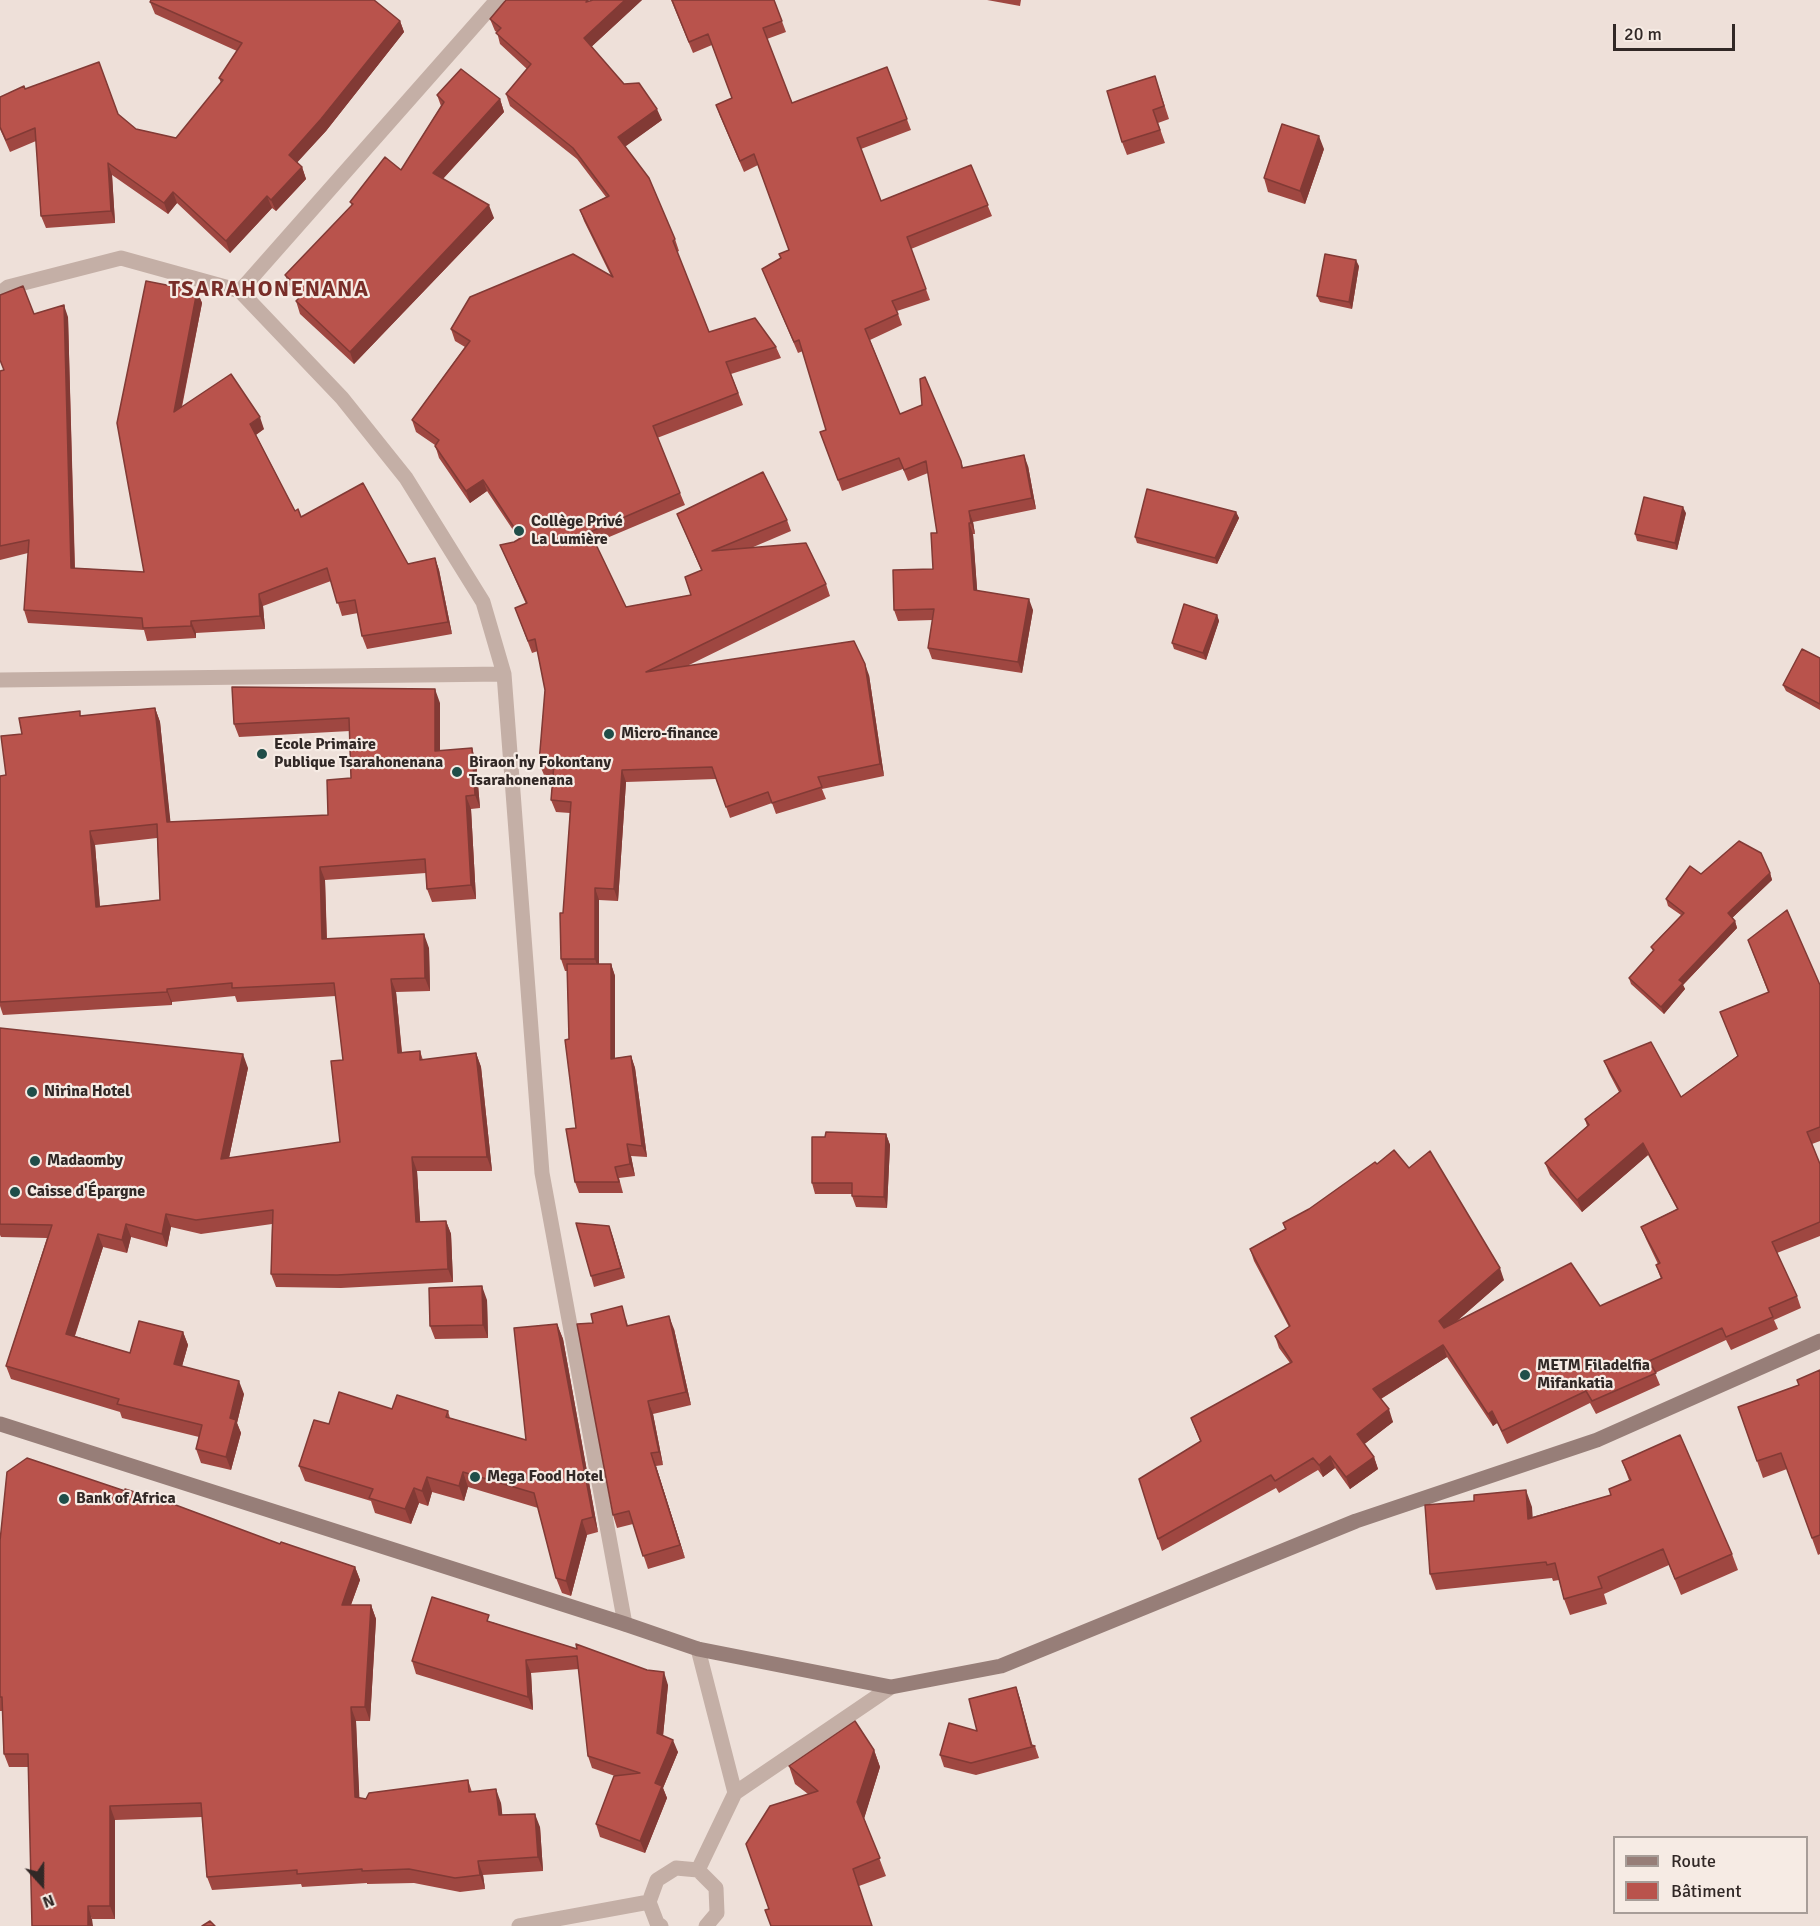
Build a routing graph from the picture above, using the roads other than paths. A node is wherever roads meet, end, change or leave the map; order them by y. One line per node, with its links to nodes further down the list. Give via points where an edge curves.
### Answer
1 (497, 0): 2 (street)
2 (240, 291): 3 (street, via 121,258 8,287); 4 (street, via 342,398 406,478 483,602)
3 (0, 293)
4 (504, 674): 5 (street); 8 (street, via 542,1173)
5 (0, 680)
6 (1820, 1341): 10 (main road, via 1597,1440 1356,1521 1001,1666)
7 (0, 1424): 8 (main road)
8 (625, 1624): 9 (main road)
9 (698, 1649): 10 (main road); 11 (street)
10 (891, 1687): 11 (street)
11 (735, 1793): 12 (street)
12 (698, 1870): 13 (street, via 676,1868 657,1880); 16 (street, via 716,1888 717,1913)
13 (649, 1902): 14 (street); 15 (street)
14 (519, 1926)
15 (661, 1926)
16 (706, 1926)

